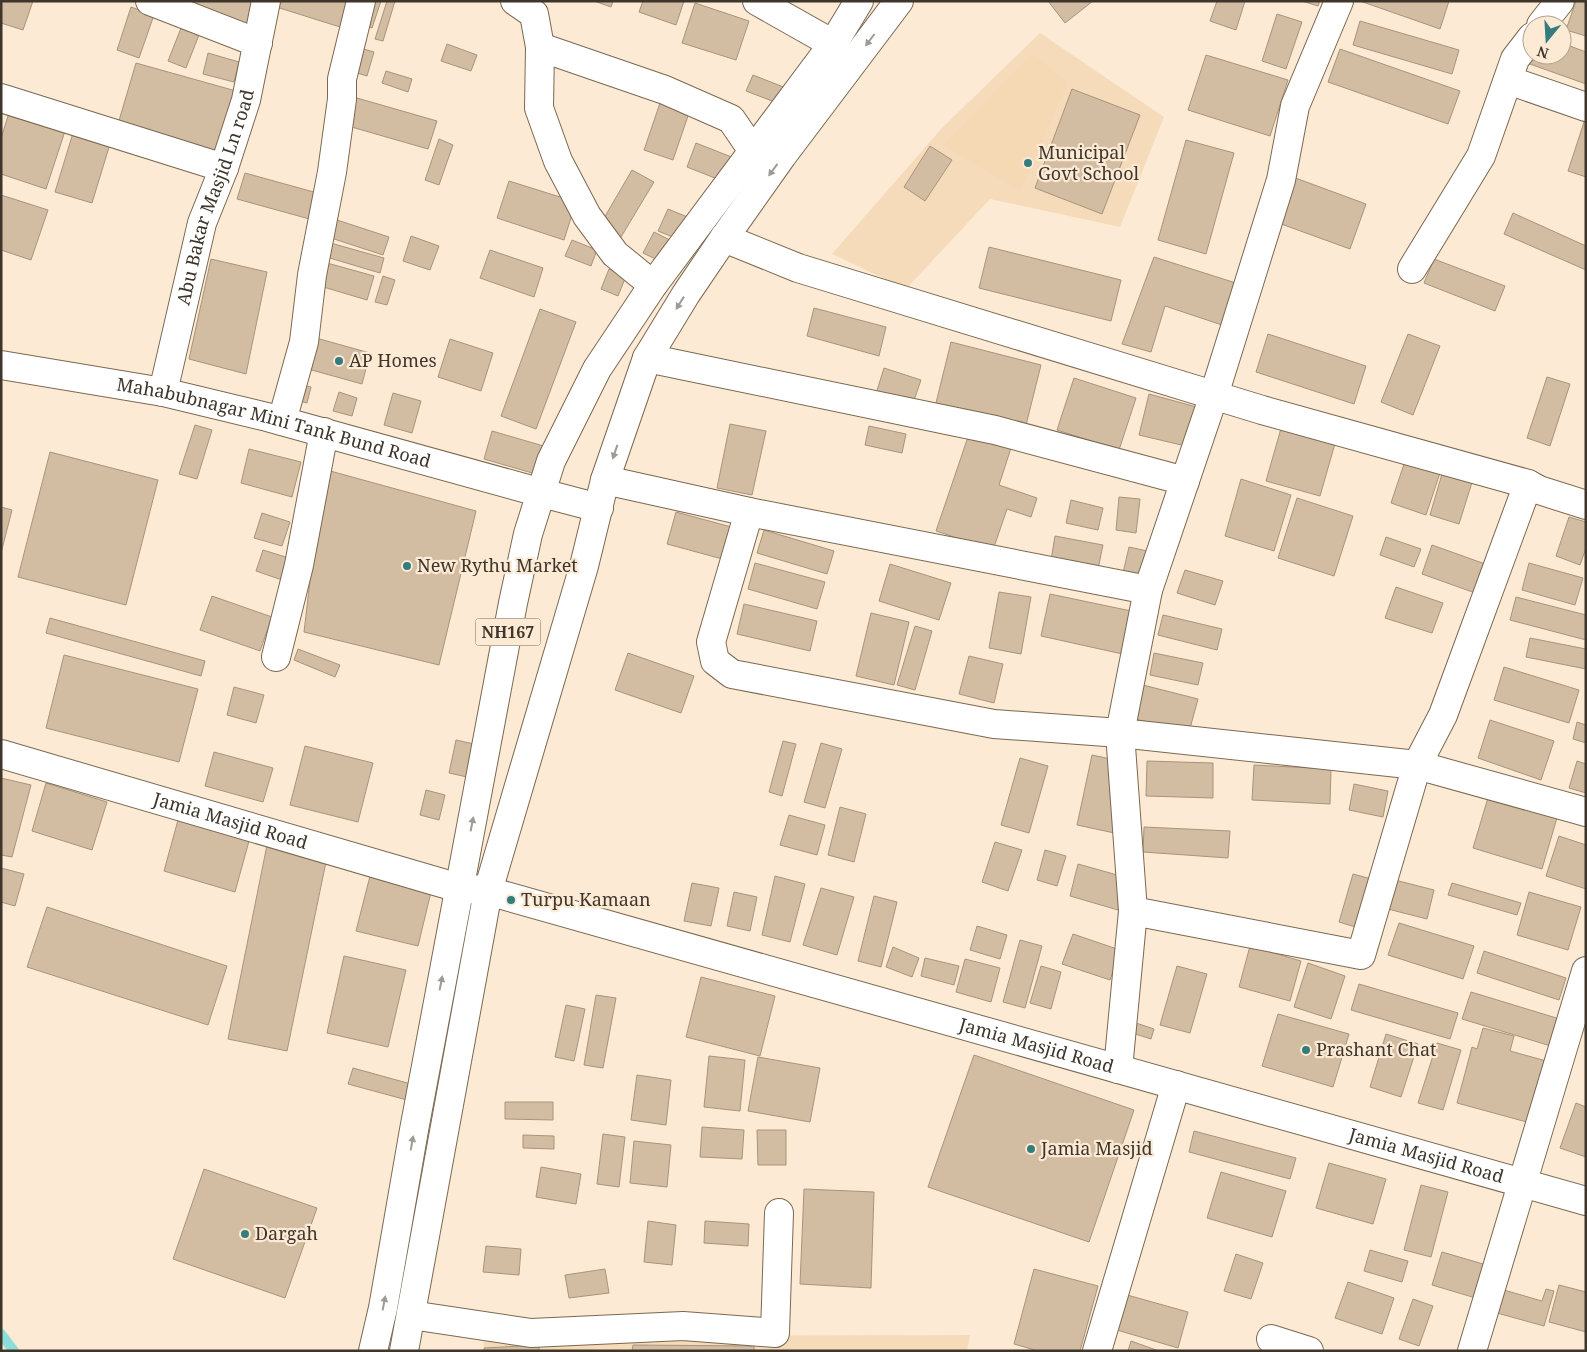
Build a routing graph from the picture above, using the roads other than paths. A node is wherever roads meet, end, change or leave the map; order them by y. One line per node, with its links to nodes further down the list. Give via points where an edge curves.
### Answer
1 (150, 1): 11 (main road)
2 (266, 1): 11 (main road, Abu Bakar Masjid Ln road)
3 (361, 1): 27 (main road, via 342,79 332,172 312,275 304,342)
4 (515, 1): 13 (main road, via 534,14)
5 (757, 1): 12 (main road)
6 (858, 1): 12 (main road, NH167)
7 (899, 1): 20 (main road, NH167, one-way to 20)
8 (1339, 1): 26 (main road, via 1295,106 1281,180)
9 (1560, 1): 10 (main road)
10 (1549, 15)
11 (258, 42): 19 (main road, Abu Bakar Masjid Ln road, via 246,100)
12 (833, 44): 18 (main road, NH167)
13 (540, 47): 18 (main road, via 665,90 731,119); 22 (main road, via 540,108 558,161 587,216 615,254)
14 (1522, 50): 15 (main road, via 1515,59)
15 (1508, 80): 17 (main road); 21 (main road, via 1481,156)
16 (1, 98): 19 (main road)
17 (1586, 107)
18 (752, 151): 22 (main road, NH167)
19 (224, 168): 25 (main road, Abu Bakar Masjid Ln road, via 202,223)
20 (724, 238): 23 (main road, NH167, one-way to 23); 26 (main road, via 798,268)
21 (1412, 270)
22 (653, 285): 32 (main road, NH167, via 597,370 552,461)
23 (647, 358): 29 (main road, NH167, one-way to 29); 30 (main road, via 995,430)
24 (1, 364): 25 (main road, Mahabubnagar Mini Tank Bund Road)
25 (163, 392): 27 (main road, Mahabubnagar Mini Tank Bund Road)
26 (1214, 395): 30 (main road); 31 (main road)
27 (282, 421): 28 (main road, Mahabubnagar Mini Tank Bund Road)
28 (324, 432): 32 (main road, Mahabubnagar Mini Tank Bund Road); 37 (main road, via 304,540)
29 (605, 480): 34 (main road, NH167); 35 (main road)
30 (1185, 481): 36 (main road)
31 (1528, 484): 33 (main road); 40 (main road, via 1443,715)
32 (542, 493): 34 (main road, Mahabubnagar Mini Tank Bund Road); 42 (main road, NH167, one-way to 32, via 513,604 528,534)
33 (1586, 505)
34 (598, 508): 43 (main road, NH167, via 584,566)
35 (749, 512): 36 (main road); 38 (main road, via 711,642 715,661 732,674 994,724)
36 (1148, 590): 38 (main road)
37 (276, 657)
38 (1120, 733): 40 (main road); 44 (main road)
39 (1, 754): 42 (main road, Jamia Masjid Road)
40 (1416, 765): 41 (main road); 44 (main road, via 1360,955)
41 (1586, 812)
42 (459, 888): 43 (main road, Jamia Masjid Road); 53 (main road, NH167, one-way to 42)
43 (488, 891): 46 (main road, Jamia Masjid Road); 51 (main road, NH167)
44 (1133, 911): 46 (main road)
45 (1586, 971): 48 (main road)
46 (1118, 1069): 47 (main road, Jamia Masjid Road)
47 (1176, 1086): 48 (main road, Jamia Masjid Road); 55 (main road)
48 (1523, 1183): 49 (main road, Jamia Masjid Road); 57 (main road)
49 (1586, 1201)
50 (779, 1213): 51 (main road, via 775,1333 683,1326 531,1333)
51 (411, 1316): 54 (main road, NH167)
52 (1271, 1339): 56 (main road)
53 (373, 1351)
54 (404, 1351)
55 (1097, 1351)
56 (1309, 1351)
57 (1472, 1351)

